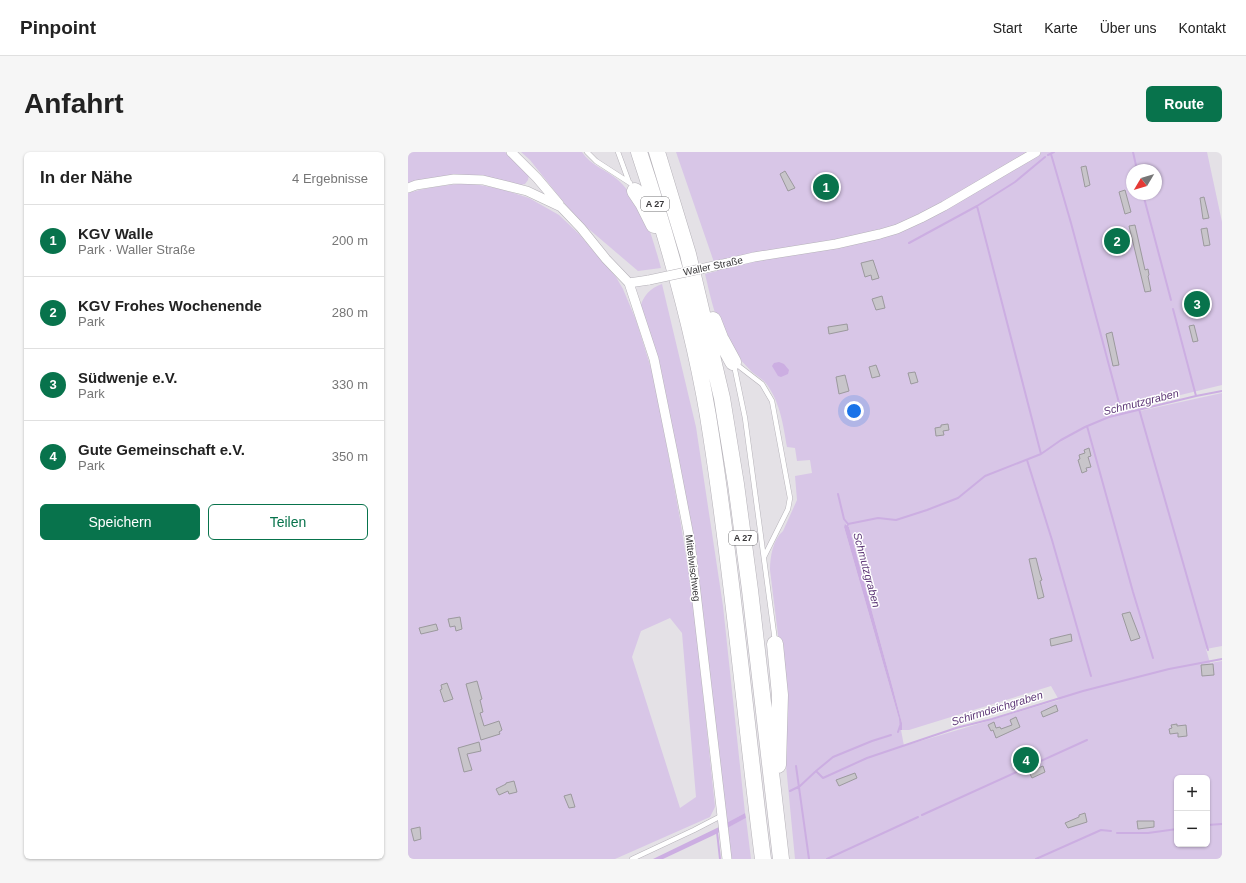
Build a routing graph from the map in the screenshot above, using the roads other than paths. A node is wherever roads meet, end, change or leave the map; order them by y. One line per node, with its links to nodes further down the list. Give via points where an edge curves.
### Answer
1 (511, 152): 7 (street)
2 (587, 152): 8 (lane)
3 (618, 152): 8 (lane)
4 (639, 152): 12 (highway, A 27)
5 (657, 152): 14 (highway, A 27)
6 (1036, 152): 13 (street, Waller Straße, bridge, via 944,206 897,229 836,244 754,257)
7 (537, 178): 10 (street); 11 (street)
8 (632, 187): 12 (highway)
9 (408, 188): 10 (street, via 454,179 483,180)
10 (527, 191): 11 (street)
11 (561, 207): 13 (street)
12 (671, 256): 22 (highway, A 27, via 700,374 711,435 731,575)
13 (629, 283): 19 (street, Mittelwischweg, via 654,359 690,541)
14 (696, 284): 15 (highway, via 709,308 720,338); 18 (highway, A 27, via 722,398 736,484)
15 (734, 362): 16 (lane, via 745,418); 16 (lane, via 762,384 772,401 790,498 788,509)
16 (764, 557): 17 (lane)
17 (775, 644): 18 (highway, via 780,695 778,769)
18 (774, 794): 23 (highway, A 27)
19 (722, 824): 20 (lane, via 694,830); 21 (street, Mittelwischweg)
20 (632, 859)
21 (727, 859)
22 (763, 859)
23 (781, 859)

